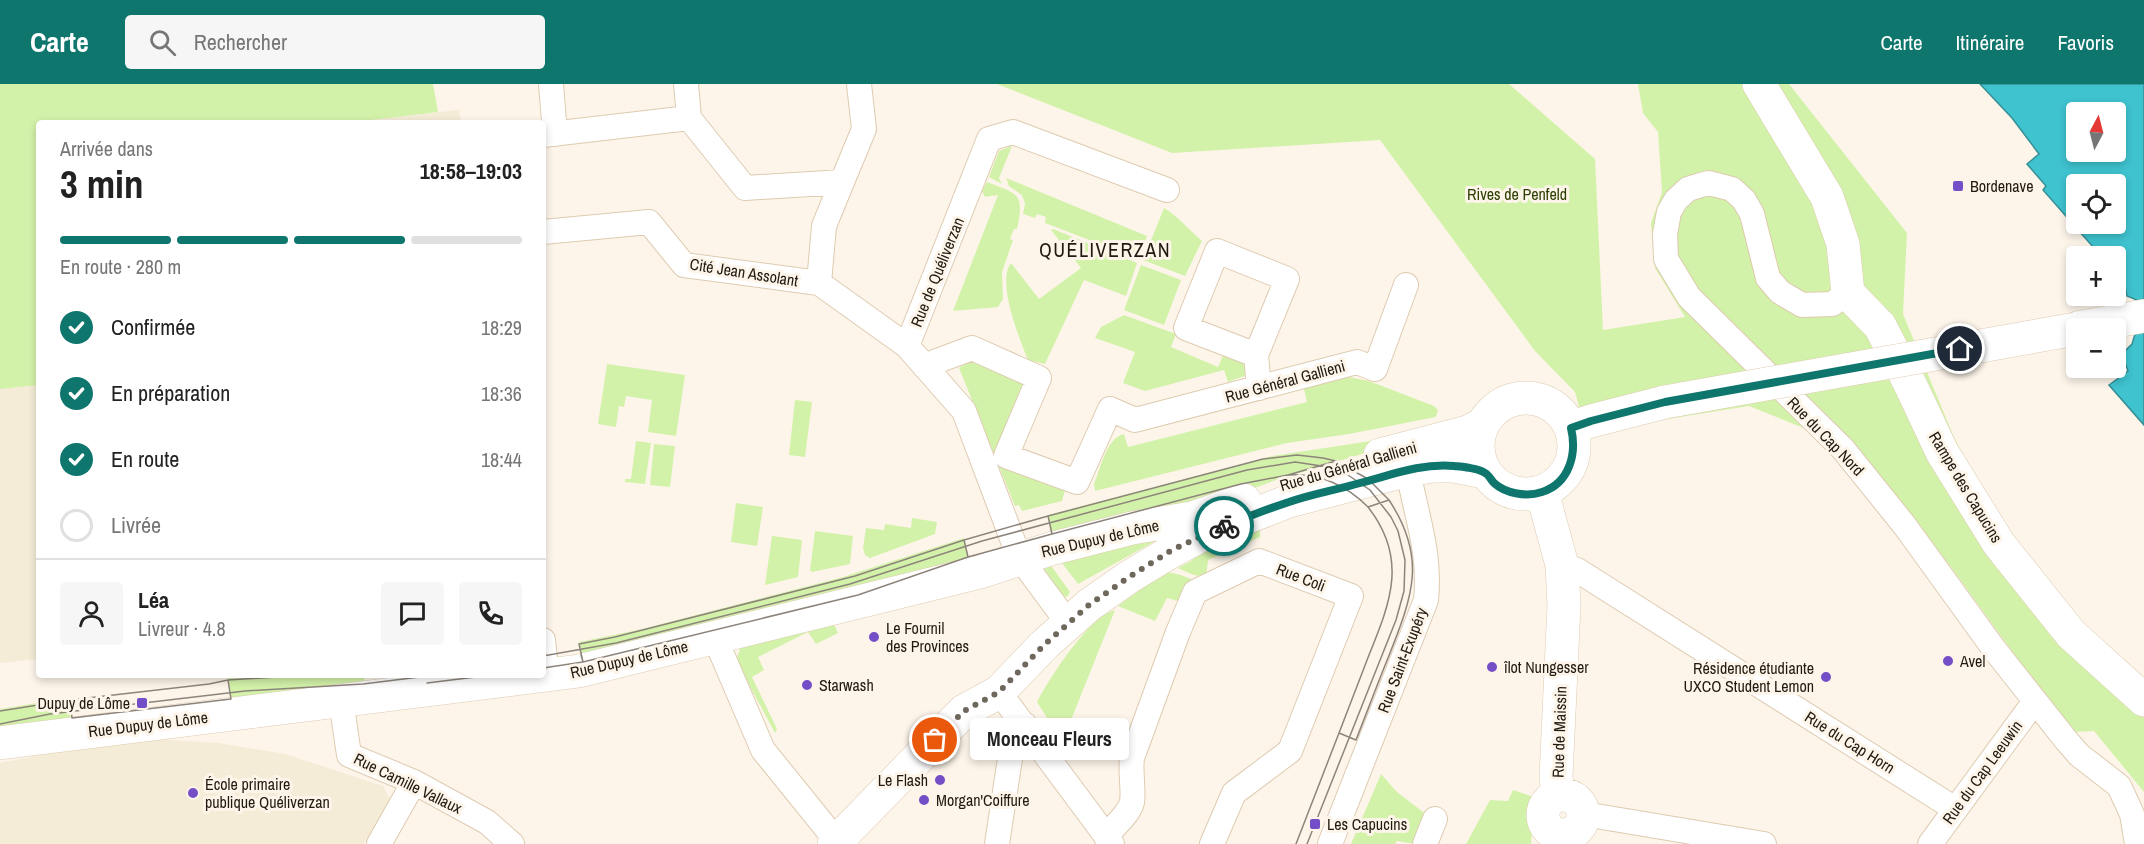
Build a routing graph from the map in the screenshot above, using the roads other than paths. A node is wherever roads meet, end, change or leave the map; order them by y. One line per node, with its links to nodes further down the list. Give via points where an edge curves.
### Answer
1 (551, 84): 6 (street)
2 (686, 84): 5 (street)
3 (859, 84): 7 (street, via 864,129)
4 (1759, 84): 12 (main road, via 1827,197 1843,244)
5 (689, 118): 6 (street); 7 (street, via 745,188)
6 (549, 134)
7 (843, 182): 10 (street, via 824,226)
8 (1167, 189): 16 (street, Rue de Quéliverzan, via 1013,132 989,139)
9 (546, 232): 10 (street, Cité Jean Assolant, via 649,222 684,265)
10 (819, 283): 16 (street)
11 (1406, 285): 19 (street, Rue Général Gallieni, via 1375,369 1357,362)
12 (1848, 293): 35 (main road, Rampe des Capucins, via 1880,326 1942,452 1999,544 2071,634); 36 (street, Rue du Cap Nord, via 1832,304 1802,305 1780,292 1768,278 1752,214 1732,189 1701,184 1688,189 1669,212 1666,259 1689,297 1843,449)
13 (2144, 316): 14 (main road)
14 (2126, 319)
15 (2066, 331): 21 (main road, bridge, via 1665,402)
16 (907, 346): 18 (street, Rue de Quéliverzan)
17 (1256, 355): 17 (street, via 1287,279 1217,251 1186,328); 19 (street)
18 (924, 366): 19 (street, Rue Général Gallieni, via 972,348 1039,378 1006,456 1077,482 1110,409 1135,420); 26 (street, Rue de Quéliverzan, via 964,411)
19 (1259, 388)
20 (1483, 424): 21 (main road, via 1505,403 1531,399 1550,405); 23 (main road, via 1478,448); 25 (main road, Rue du Général Gallieni, via 1468,432 1303,478)
21 (1571, 428): 24 (main road, via 1574,453 1570,466 1554,486)
22 (1408, 470): 23 (main road, Rue du Général Gallieni, via 1454,466); 28 (main road, Rue du Général Gallieni, via 1289,501 1202,535); 52 (street, Rue Saint-Exupéry, via 1426,554 1426,600)
23 (1485, 472): 24 (main road, via 1510,492)
24 (1542, 492): 27 (main road, Rue de Maissin)
25 (1244, 500): 26 (main road, Rue Dupuy de Lôme, via 1192,518 1132,528); 28 (main road, Rue du Général Gallieni, via 1222,515 1110,570)
26 (1019, 557): 28 (street, Rue de Quéliverzan); 29 (main road, Rue Dupuy de Lôme, via 980,572)
27 (1562, 565): 41 (main road, Rue de Maissin); 42 (street, Rue du Cap Horn, via 1577,570)
28 (1063, 617): 33 (main road, Rue du Général Gallieni, via 1044,645); 37 (main road, Rue du Général Gallieni, via 1031,634 971,696)
29 (715, 638): 31 (main road, Rue Dupuy de Lôme); 47 (street, via 764,750)
30 (546, 668): 31 (street)
31 (547, 677)
32 (538, 678): 34 (main road, Rue Dupuy de Lôme)
33 (999, 692): 37 (main road, Rue du Général Gallieni); 38 (street)
34 (341, 700): 39 (main road, Rue Dupuy de Lôme); 40 (street, Rue Camille Vallaux, via 348,755)
35 (2144, 700)
36 (2035, 701): 42 (street, Rue du Cap Leeuwin); 56 (street, Rue du Cap Nord, via 2079,755 2119,786 2132,814)
37 (964, 711): 47 (main road, Rue du Général Gallieni)
38 (1024, 724): 46 (street); 50 (street, via 1013,739)
39 (0, 743)
40 (414, 782): 48 (street); 49 (street, Rue Camille Vallaux, via 487,822)
41 (1558, 795): 43 (main road, via 1574,798); 45 (main road, via 1550,798 1543,813)
42 (1955, 808): 55 (street, Rue du Cap Leeuwin)
43 (1584, 814): 45 (main road, via 1575,832); 54 (street)
44 (1435, 819): 53 (street)
45 (1554, 839)
46 (1109, 840): 51 (street, Rue Coli, via 1132,803 1132,758 1195,592 1259,561 1351,596 1290,751 1234,793)
47 (837, 843)
48 (379, 844)
49 (512, 844)
50 (997, 844)
51 (1212, 844)
52 (1330, 844)
53 (1425, 844)
54 (1764, 844)
55 (1930, 844)
56 (2137, 844)

